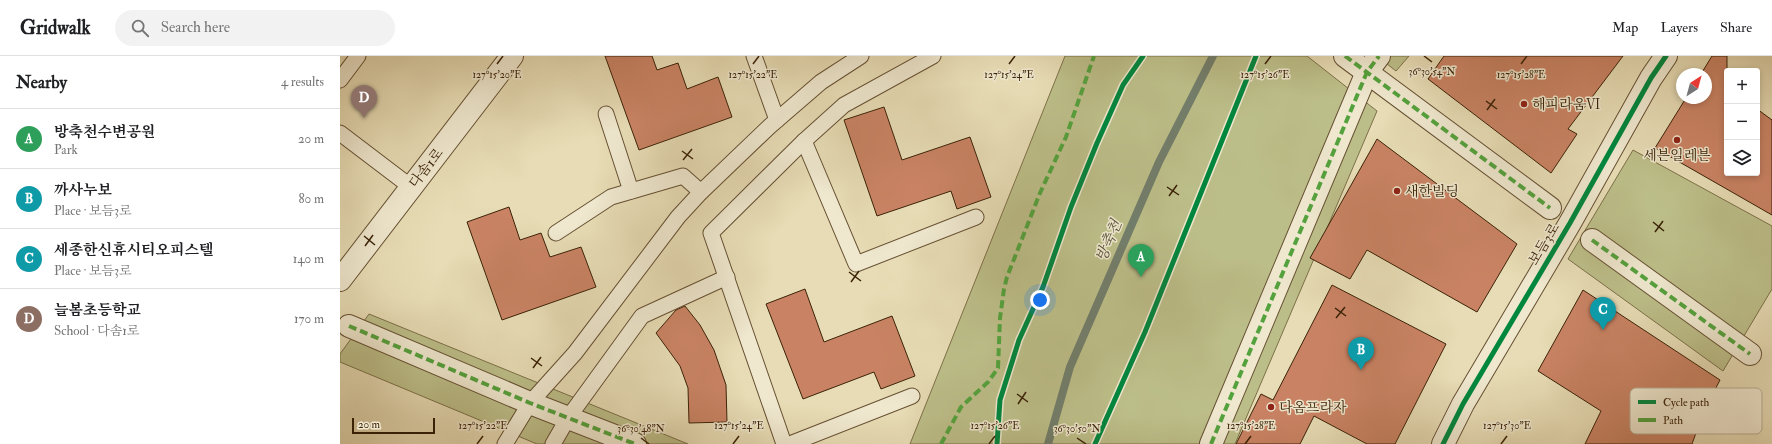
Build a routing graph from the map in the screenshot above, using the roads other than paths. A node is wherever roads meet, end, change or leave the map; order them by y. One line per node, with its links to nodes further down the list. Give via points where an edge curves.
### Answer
1 (358, 56): 9 (lane)
2 (512, 56): 14 (street, 다솜1로)
3 (754, 56): 11 (lane)
4 (861, 56): 11 (lane, via 821,82)
5 (933, 56): 13 (lane, via 844,105)
6 (1345, 56): 8 (street)
7 (1666, 56): 34 (street, 보듬3로, via 1463,404)
8 (1373, 64): 17 (street); 33 (street)
9 (340, 80)
10 (606, 114): 15 (lane)
11 (777, 120): 16 (lane)
12 (340, 132): 14 (lane)
13 (804, 141): 18 (lane, via 856,264); 21 (lane, via 710,232)
14 (411, 187): 22 (street, 다솜1로)
15 (631, 191): 16 (lane, via 683,176); 19 (lane, via 611,197)
16 (701, 192): 26 (lane, via 678,217 575,353)
17 (1550, 208)
18 (976, 216)
19 (556, 233)
20 (1592, 240): 24 (street)
21 (727, 277): 27 (lane, via 642,316); 31 (lane)
22 (340, 280)
23 (349, 326): 26 (street)
24 (1750, 354)
25 (912, 396): 32 (lane)
26 (530, 403): 27 (street); 28 (lane)
27 (568, 418): 29 (lane); 30 (street)
28 (505, 444)
29 (552, 444)
30 (635, 444)
31 (784, 444)
32 (790, 444)
33 (1211, 444)
34 (1443, 444)

